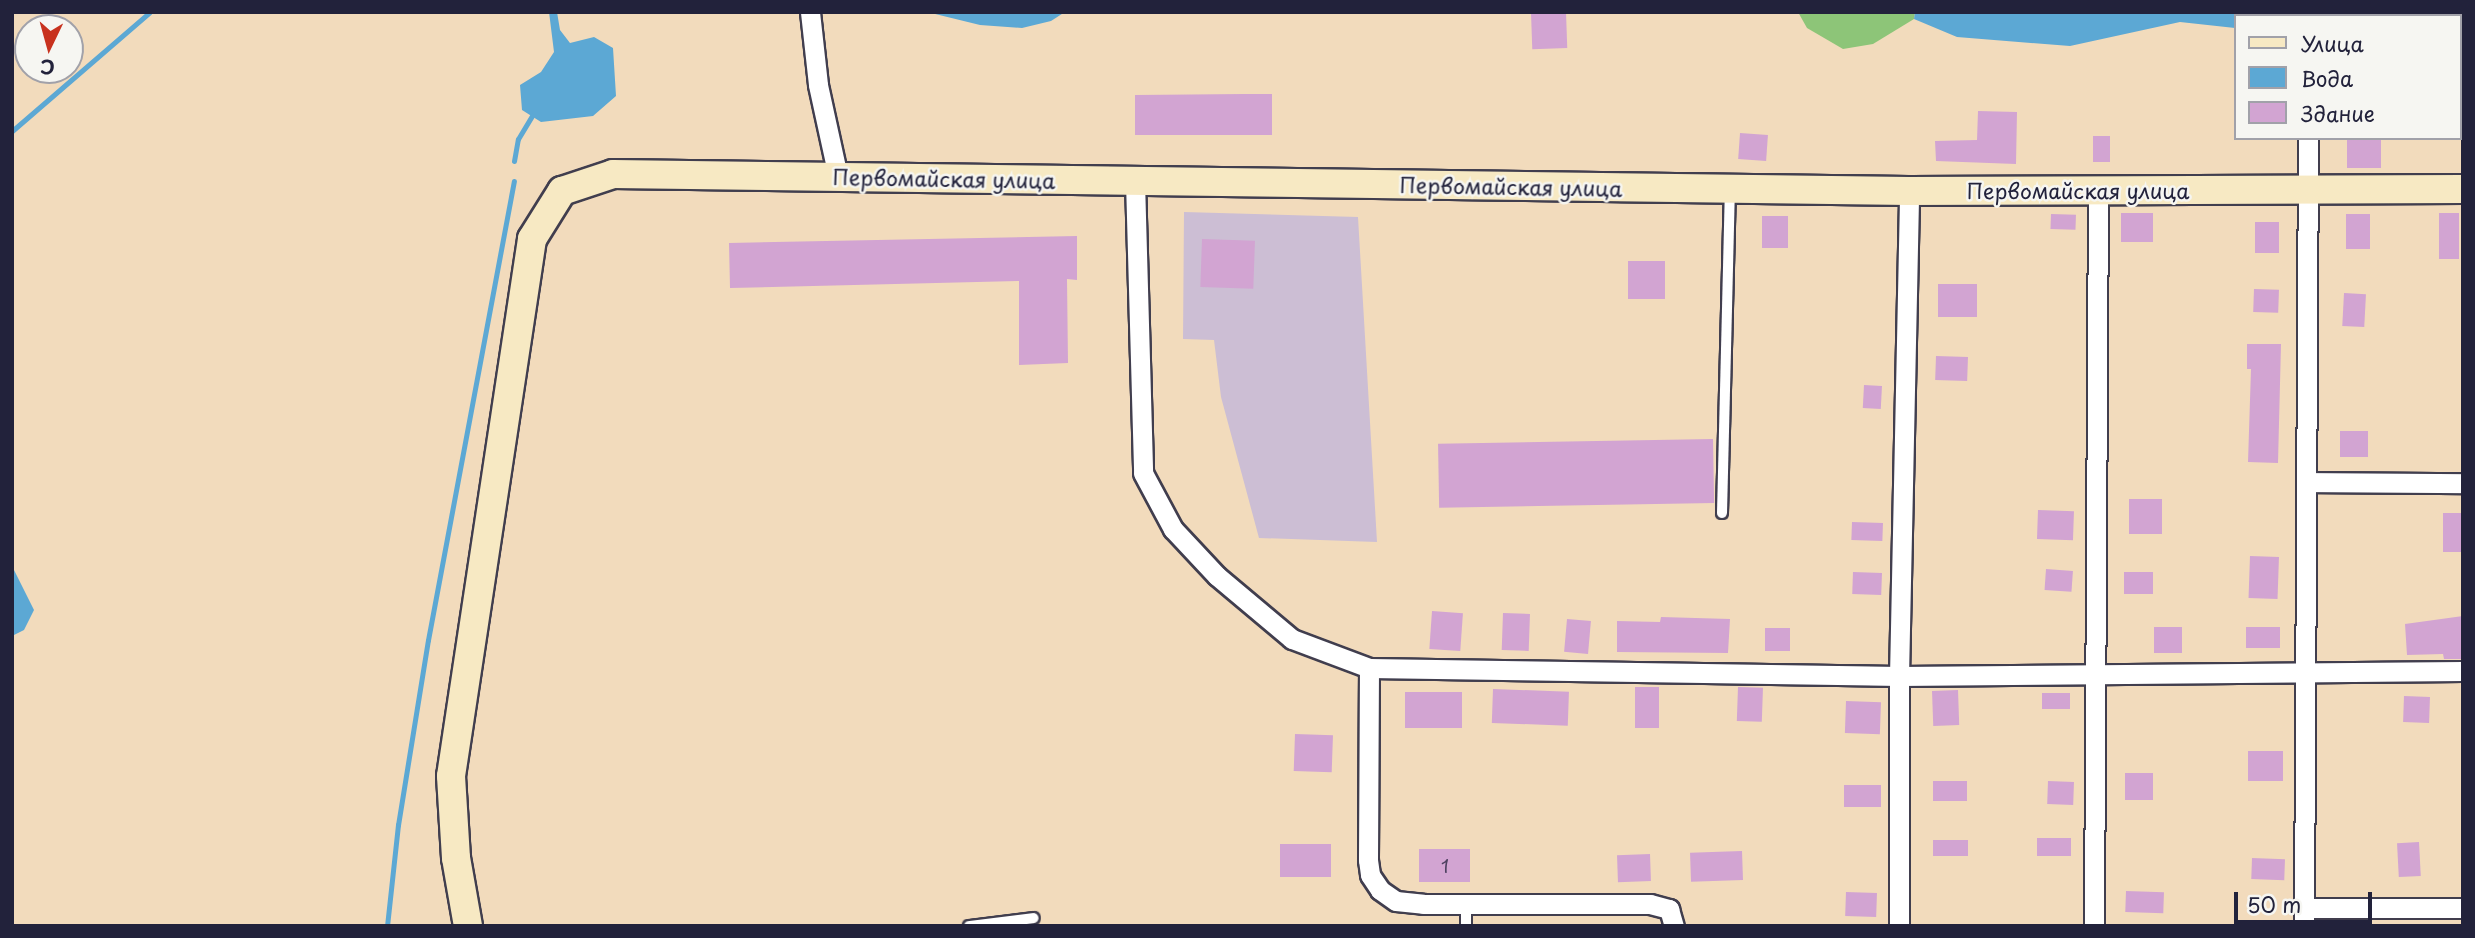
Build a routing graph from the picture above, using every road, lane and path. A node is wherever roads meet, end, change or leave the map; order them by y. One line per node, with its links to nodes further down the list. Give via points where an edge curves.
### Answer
1 (810, 12): 3 (street, via 818,85)
2 (2308, 140): 7 (street)
3 (838, 177): 4 (street, Первомайская улица); 22 (street, Первомайская улица, via 613,174 562,191 532,239 451,776 456,858)
4 (1135, 181): 6 (street, Первомайская улица); 13 (street, via 1143,473 1173,529 1217,576 1292,639)
5 (2098, 188): 7 (street, Первомайская улица); 9 (street, Первомайская улица); 16 (street)
6 (1730, 189): 9 (street, Первомайская улица); 12 (lane)
7 (2309, 190): 8 (street, Первомайская улица); 10 (street)
8 (2463, 190)
9 (1909, 191): 17 (street)
10 (2307, 482): 11 (street); 14 (street)
11 (2463, 483)
12 (1722, 513)
13 (1369, 668): 17 (street); 18 (street, via 1370,875 1395,901)
14 (2306, 669): 15 (street); 16 (street); 20 (street)
15 (2463, 671)
16 (2095, 673): 17 (street); 27 (street)
17 (1899, 676): 26 (street)
18 (1466, 906): 24 (lane); 25 (street, via 1650,904 1669,909)
19 (2463, 908): 20 (street)
20 (2304, 917)
21 (1034, 918): 23 (lane)
22 (468, 926)
23 (969, 926)
24 (1466, 926)
25 (1674, 926)
26 (1899, 926)
27 (2094, 926)

